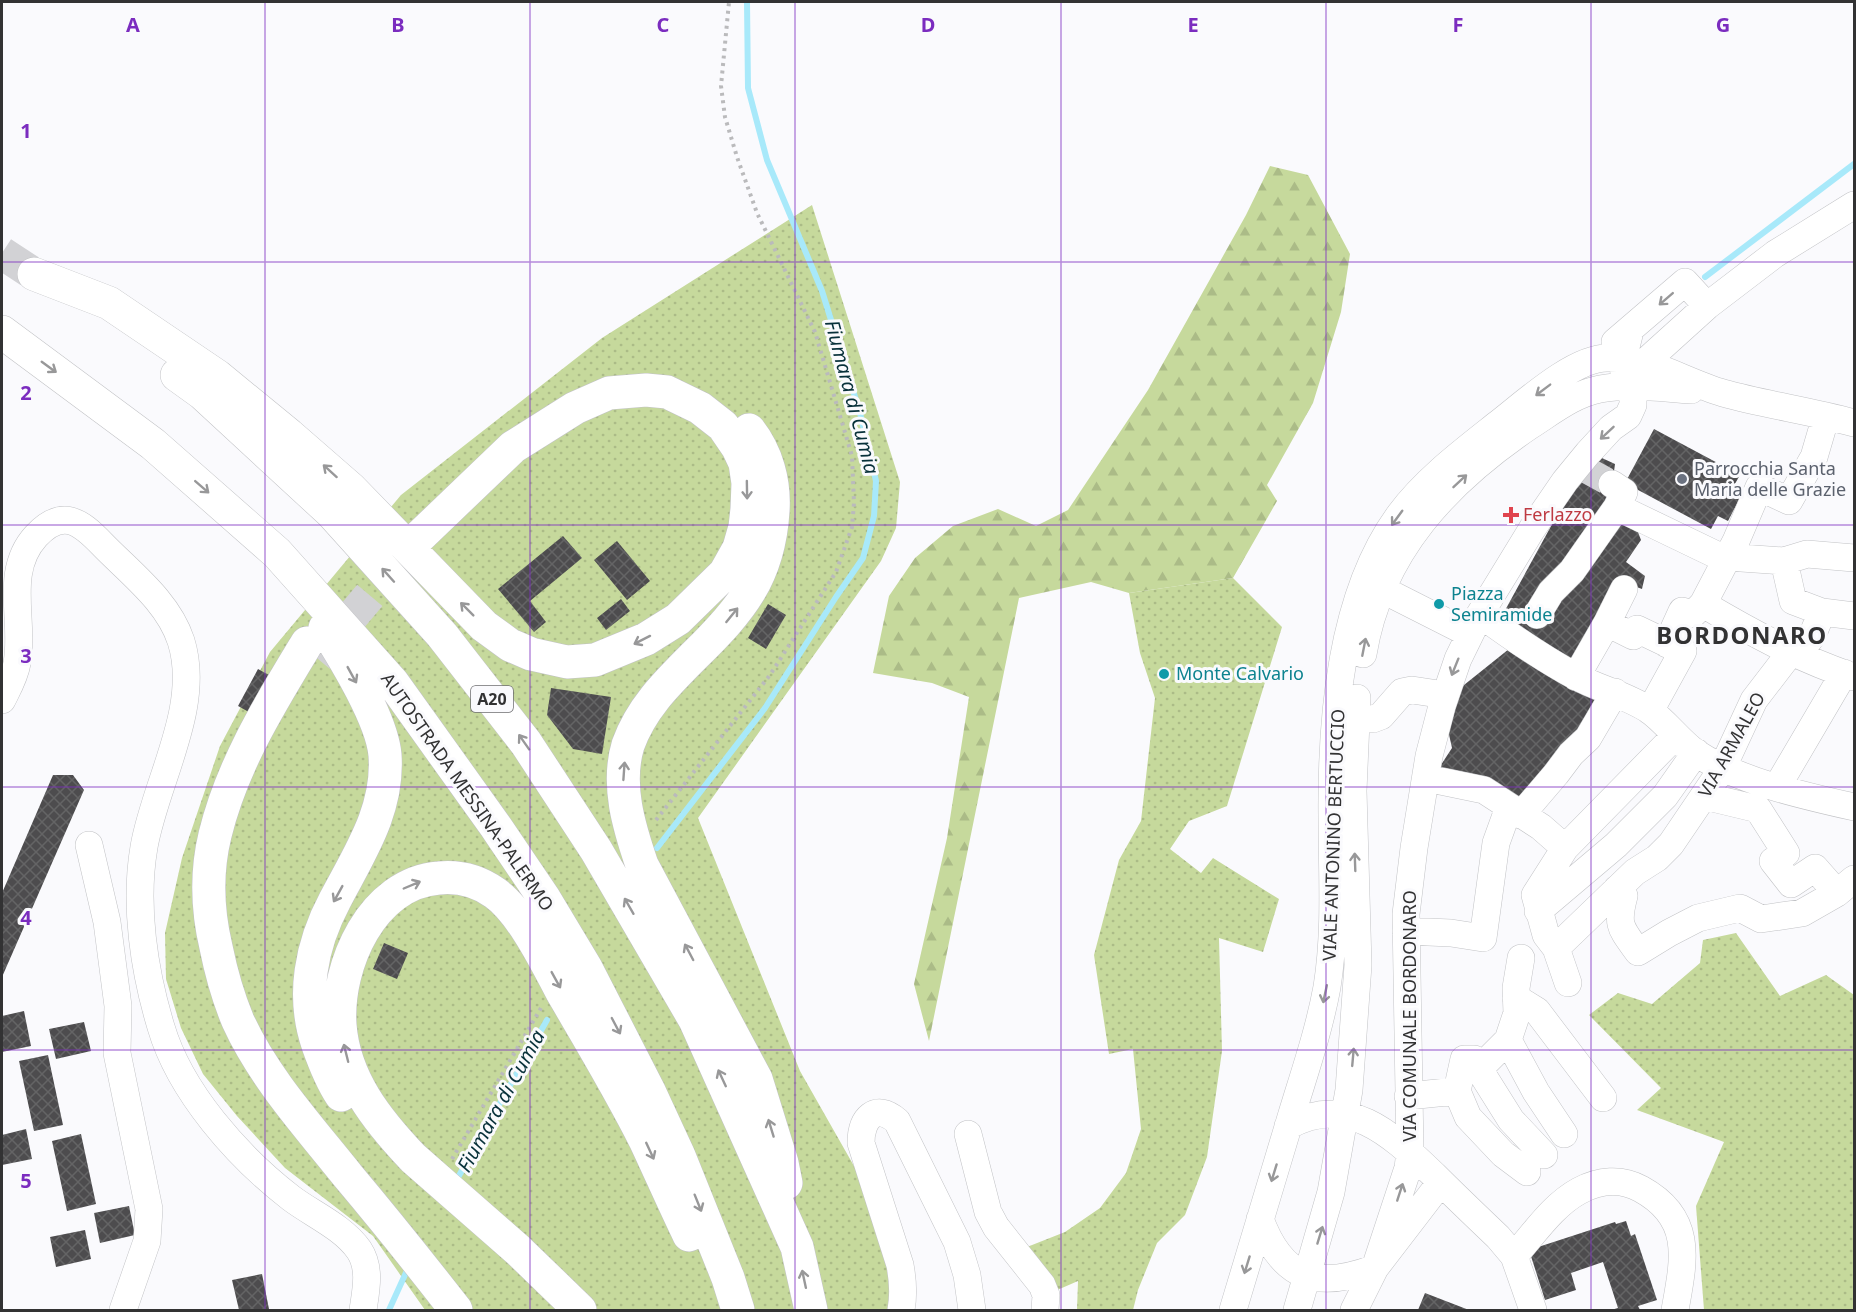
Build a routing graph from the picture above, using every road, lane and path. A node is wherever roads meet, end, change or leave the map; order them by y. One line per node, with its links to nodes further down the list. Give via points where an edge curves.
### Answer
1 (1854, 205): 2 (street, via 1774,254)
2 (1707, 306): 3 (street, one-way to 3, via 1685,282); 6 (street)
3 (1630, 331): 5 (street); 6 (street)
4 (2, 332): 11 (highway, AUTOSTRADA MESSINA-PALERMO, one-way to 11, via 153,444)
5 (1593, 360): 6 (street, VIALE ANTONINO BERTUCCIO); 56 (street, VIALE ANTONINO BERTUCCIO, one-way to 56, via 1569,371 1502,421 1414,497 1390,528 1366,573 1347,637 1334,744 1333,910 1326,992)
6 (1633, 361): 7 (street); 8 (street)
7 (1628, 386): 8 (street, VIALE ANTONINO BERTUCCIO); 22 (street, VIA COMUNALE BORDONARO, one-way to 22, via 1633,396 1628,417 1611,428 1532,529); 31 (street, VIALE ANTONINO BERTUCCIO, one-way to 7, via 1365,641 1377,600 1396,559 1429,512 1486,457 1562,404 1587,392)
8 (1722, 392): 9 (street)
9 (1826, 416): 10 (street); 12 (street, via 1814,457 1789,501 1759,487)
10 (1854, 423)
11 (277, 553): 72 (highway, one-way to 72, via 331,637 374,715 385,754 384,793 375,821 334,902 313,958 309,1003 320,1051 350,1109 385,1150); 75 (highway, AUTOSTRADA MESSINA-PALERMO, one-way to 75, via 393,683 544,898 586,968 680,1156)
12 (1726, 558): 14 (street); 17 (street); 19 (street, via 1614,496 1572,571)
13 (1854, 558): 14 (street, via 1807,554)
14 (1784, 561): 18 (street, via 1793,601)
15 (1624, 589): 21 (street)
16 (1395, 596): 22 (street)
17 (1703, 604): 23 (street, via 1693,614 1682,611); 24 (street)
18 (1822, 612): 20 (street); 24 (street, VIA ARMALEO, via 1812,636)
19 (1536, 615)
20 (1854, 616)
21 (1608, 623): 23 (street, via 1633,636 1637,629); 25 (street)
22 (1475, 624): 25 (street); 28 (street, VIA COMUNALE BORDONARO, one-way to 28)
23 (1667, 644): 30 (street, via 1683,651)
24 (1791, 653): 26 (street); 33 (street, VIA ARMALEO, via 1754,700)
25 (1576, 677): 27 (street)
26 (1849, 686): 35 (street)
27 (1616, 692): 30 (street); 38 (street, via 1588,738)
28 (1445, 695): 31 (street, via 1402,692 1381,716); 34 (street, VIA COMUNALE BORDONARO)
29 (2, 700): 69 (street, via 17,665 16,594 24,555 47,526 65,519 75,522 92,534 161,605 177,630 183,652 182,711 148,828 140,886 152,993 163,1036 196,1098 242,1153 290,1197 341,1232 359,1250 367,1269)
30 (1650, 711): 32 (street)
31 (1355, 718): 55 (street, VIALE ANTONINO BERTUCCIO, one-way to 31, via 1358,964)
32 (1685, 744): 33 (street); 40 (street); 43 (street, via 1665,796)
33 (1722, 769): 35 (street); 36 (street, VIA ARMALEO)
34 (1426, 778): 38 (street, via 1484,790); 44 (street, VIA COMUNALE BORDONARO, via 1408,890)
35 (1777, 787): 37 (street)
36 (1704, 796): 41 (street, via 1758,809 1786,853 1773,861 1791,884 1815,868); 42 (street, VIA ARMALEO, via 1671,844)
37 (1854, 807)
38 (1515, 811): 40 (street); 44 (street, via 1496,843 1483,938)
39 (89, 845): 68 (street, via 102,894 117,996 117,1053 149,1209 147,1241)
40 (1565, 848): 43 (street, via 1535,896)
41 (1846, 886): 42 (street, via 1802,913 1761,919 1740,908 1698,918 1638,952 1620,928 1624,896)
42 (1617, 889): 45 (street, VIA ARMALEO)
43 (1538, 911): 45 (street, via 1546,935)
44 (1406, 931): 53 (street, VIA COMUNALE BORDONARO)
45 (1556, 948): 47 (street)
46 (1521, 958): 48 (street)
47 (1568, 983)
48 (1516, 998): 50 (street, via 1517,1013); 54 (street, via 1537,1011)
49 (543, 1006): 60 (path)
50 (1508, 1040): 51 (street); 58 (street)
51 (1479, 1069): 52 (street, via 1474,1059 1464,1059); 52 (street, via 1536,1164 1503,1154 1468,1117)
52 (1457, 1091): 53 (street)
53 (1408, 1096): 59 (street, VIA COMUNALE BORDONARO)
54 (1603, 1098)
55 (1346, 1115): 56 (street, via 1319,1114); 59 (street, via 1388,1133); 66 (street, VIALE ANTONINO BERTUCCIO, one-way to 55, via 1332,1192)
56 (1288, 1126): 62 (street, VIALE ANTONINO BERTUCCIO, one-way to 62)
57 (968, 1134): 79 (street, via 988,1212 1042,1286)
58 (1564, 1134)
59 (1410, 1152): 61 (street, VIA COMUNALE BORDONARO); 65 (street, one-way to 59)
60 (450, 1163)
61 (1441, 1182): 64 (street, VIA COMUNALE BORDONARO); 65 (street)
62 (1260, 1219): 66 (street, via 1276,1254); 80 (street, VIALE ANTONINO BERTUCCIO, one-way to 80)
63 (797, 1246): 63 (highway, A20, via 782,1163 756,1079 642,865 629,825 623,786 628,746 645,710 729,619 764,564 771,532 771,475 752,435 733,412 690,385 640,375 608,379 563,396 505,434 449,481 412,531 513,447 575,408 609,393 667,392 723,426 738,448 745,463 747,509 739,548 725,573 678,619 646,639 596,660 567,662 531,654 510,645 484,626 351,489 217,376 110,303 34,274 202,393 332,513 442,635 526,743 596,850 689,1010); 76 (highway, A20, one-way to 63)
64 (1514, 1256): 67 (street, VIA COMUNALE BORDONARO); 83 (street, via 1570,1197 1598,1183 1624,1182 1655,1197 1674,1218 1682,1248)
65 (1375, 1268): 66 (street, via 1343,1276); 82 (street)
66 (1308, 1276): 81 (street, VIALE ANTONINO BERTUCCIO)
67 (1528, 1307)
68 (123, 1311)
69 (363, 1311)
70 (456, 1311): 71 (highway, via 274,1082 238,1020 222,976 209,917 208,883 215,835 233,779 268,707 312,651 245,785 228,838 224,916 236,973 259,1032 284,1074)
71 (477, 1311)
72 (560, 1311)
73 (580, 1311): 74 (highway, one-way to 74, via 396,1140 366,1100 349,1066 340,1006 355,946 384,903 417,882 447,877 472,882 505,901 545,962 628,1107)
74 (724, 1311)
75 (738, 1311)
76 (811, 1311)
77 (901, 1311): 78 (street, via 904,1282 900,1265 861,1143 863,1125 875,1113 897,1121 957,1242)
78 (972, 1311)
79 (1045, 1311)
80 (1233, 1311)
81 (1296, 1311)
82 (1354, 1311)
83 (1675, 1311)

